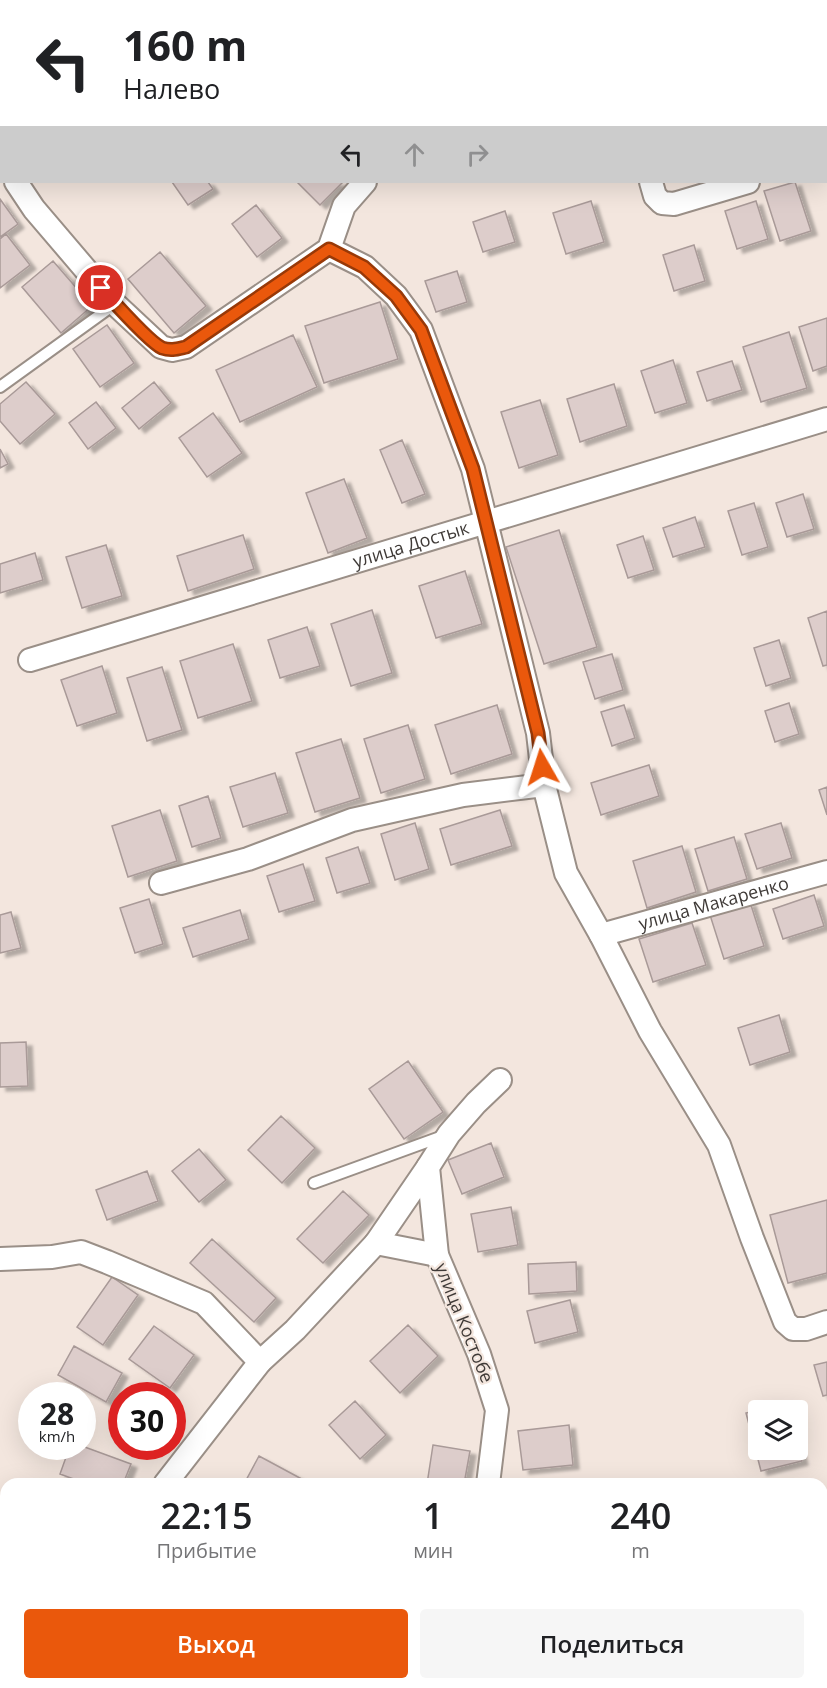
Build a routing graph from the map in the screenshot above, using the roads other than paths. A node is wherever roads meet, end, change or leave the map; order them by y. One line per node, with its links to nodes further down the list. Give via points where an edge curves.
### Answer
1 (17, 183): 6 (street)
2 (364, 183): 5 (street, via 344,206)
3 (651, 183): 4 (street, via 662,203 674,204)
4 (745, 183)
5 (329, 249): 6 (street, via 186,347 161,347); 9 (street, via 364,267 396,296 421,330 473,469)
6 (115, 304): 7 (lane)
7 (0, 387)
8 (827, 419): 9 (street, улица Достык)
9 (487, 522): 10 (street, улица Достык); 11 (street, via 538,733)
10 (30, 660)
11 (544, 784): 13 (street, via 463,795 352,820 248,859); 14 (street, via 566,873)
12 (827, 872): 14 (street, улица Макаренко)
13 (161, 883)
14 (601, 935): 22 (street, via 650,1031 719,1145 785,1322 793,1329)
15 (500, 1080): 16 (street)
16 (449, 1134): 17 (street); 18 (lane)
17 (428, 1167): 19 (street); 20 (street, улица Костобе)
18 (314, 1184)
19 (376, 1243): 20 (street); 23 (street, via 296,1330)
20 (437, 1255): 25 (street, улица Костобе, via 479,1354 497,1410)
21 (0, 1258): 23 (street, via 81,1252 107,1262 204,1303)
22 (827, 1323)
23 (260, 1362): 24 (street)
24 (170, 1478)
25 (489, 1478)

